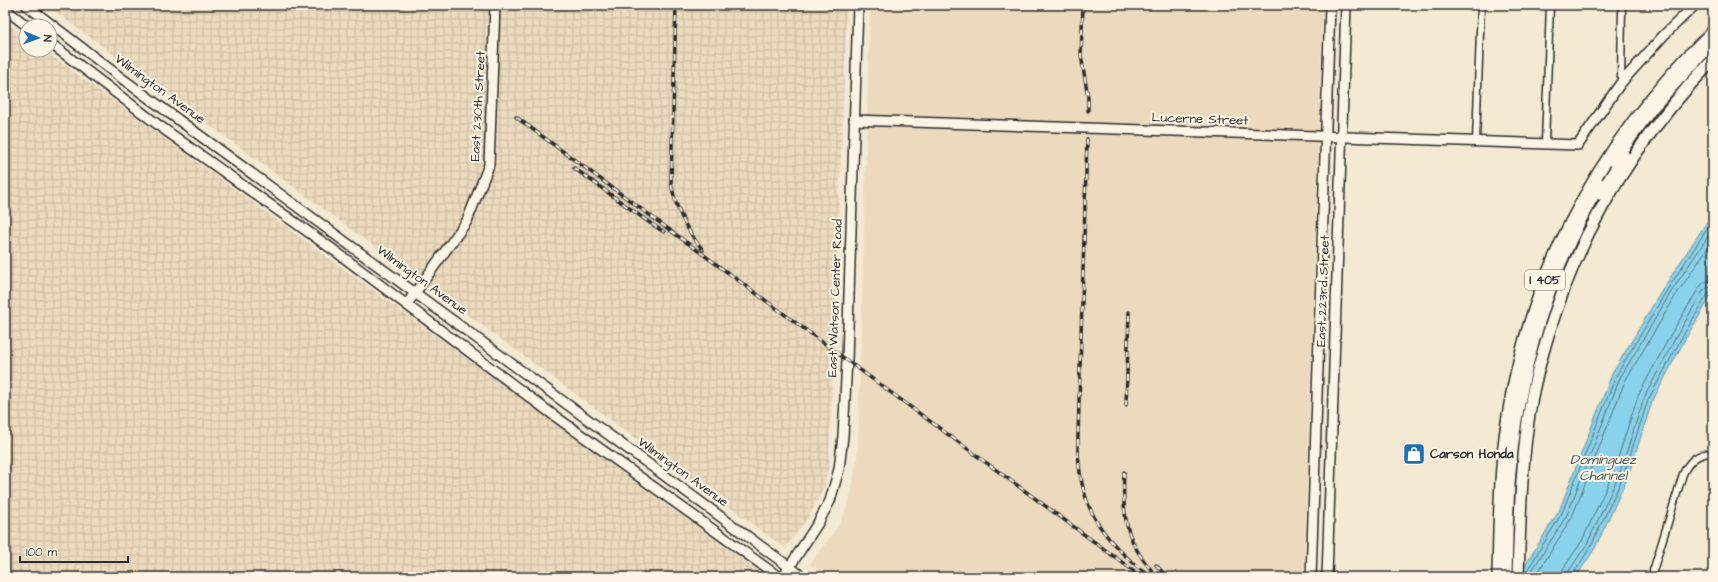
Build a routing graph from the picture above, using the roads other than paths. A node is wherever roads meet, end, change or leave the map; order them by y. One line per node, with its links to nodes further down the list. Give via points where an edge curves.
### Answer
1 (26, 5): 23 (main road, Wilmington Avenue, via 120,77)
2 (495, 5): 23 (main road, East 230th Street, via 489,164 467,221)
3 (858, 5): 18 (main road, East Watson Center Road)
4 (1330, 5): 19 (main road, East 223rd Street)
5 (1346, 5): 20 (main road, East 223rd Street)
6 (1482, 5): 21 (street)
7 (1550, 5): 22 (street)
8 (1622, 5): 17 (street)
9 (1695, 5): 17 (main road)
10 (5, 9): 11 (main road)
11 (18, 19)
12 (1713, 31): 28 (highway, I 405, via 1653,94 1617,143 1583,198 1548,273 1531,318 1509,413 1501,482)
13 (1713, 42): 28 (highway, via 1652,108 1610,166 1557,269 1524,376 1510,470)
14 (58, 49): 24 (main road, via 161,127)
15 (1713, 49): 28 (highway, via 1685,76 1655,112 1612,172 1582,226 1557,284 1540,332 1523,402)
16 (1713, 60): 34 (highway, I 405, via 1672,103 1634,154 1584,241 1560,296 1531,400 1523,468)
17 (1620, 84): 22 (main road, Lucerne Street, via 1578,145)
18 (854, 120): 19 (main road, Lucerne Street); 26 (main road, East Watson Center Road, via 846,367 839,469 830,501)
19 (1326, 136): 20 (main road, Lucerne Street); 32 (main road, East 223rd Street)
20 (1341, 136): 21 (main road, Lucerne Street); 33 (main road, East 223rd Street)
21 (1476, 141): 22 (main road, Lucerne Street)
22 (1545, 143)
23 (415, 291): 24 (main road, East 230th Street); 26 (main road, Wilmington Avenue)
24 (406, 304): 29 (main road, via 552,414)
25 (1713, 453): 27 (street, via 1702,454 1688,464)
26 (789, 566): 30 (main road, East Watson Center Road); 31 (main road, Wilmington Avenue)
27 (1653, 571)
28 (1506, 574)
29 (779, 577)
30 (782, 577)
31 (802, 577)
32 (1311, 577)
33 (1327, 577)
34 (1518, 577)

